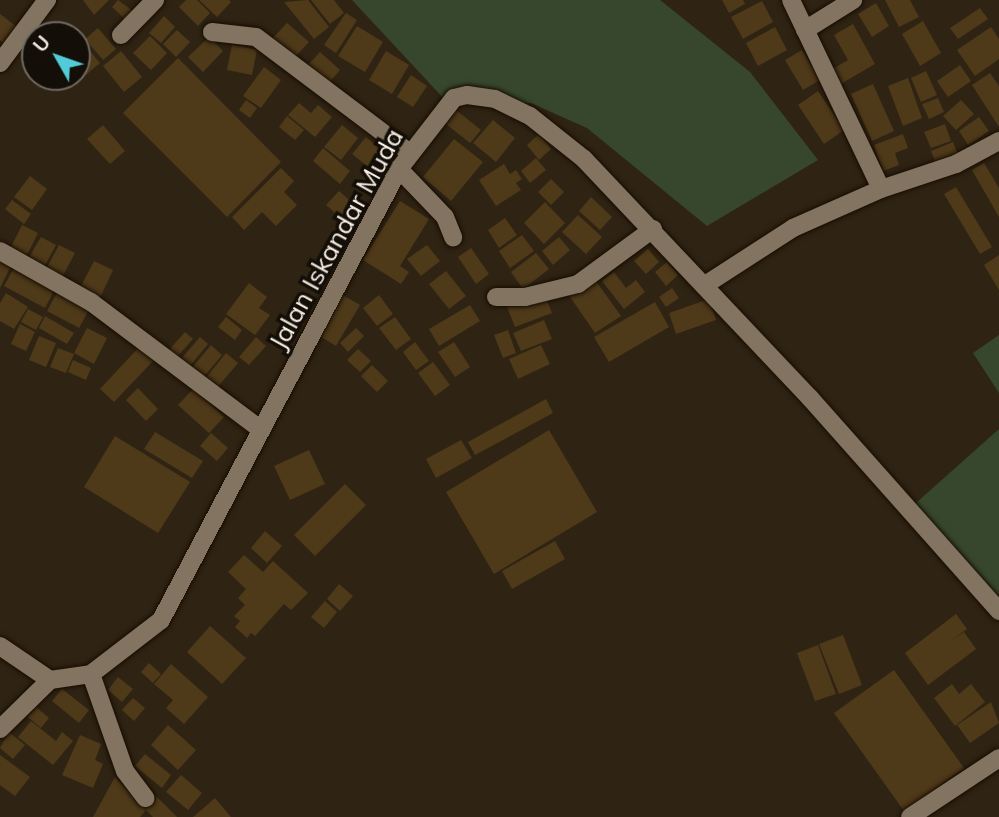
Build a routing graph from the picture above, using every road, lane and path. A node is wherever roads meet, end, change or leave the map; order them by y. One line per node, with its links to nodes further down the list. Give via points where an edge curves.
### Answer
1 (47, 0): 8 (street)
2 (155, 0): 7 (street)
3 (791, 0): 5 (street)
4 (853, 0): 5 (street)
5 (805, 30): 12 (street)
6 (212, 32): 10 (street, via 256,37)
7 (121, 35)
8 (2, 56)
9 (999, 141): 12 (street, via 956,164)
10 (410, 153): 11 (street, Jalan Iskandar Muda); 13 (street, Jalan Iskandar Muda, via 454,98 495,99 530,116 584,159)
11 (399, 169): 14 (street, via 445,216); 18 (street, Jalan Iskandar Muda)
12 (881, 189): 16 (street, via 793,228)
13 (653, 229): 16 (street, Jalan Iskandar Muda); 17 (street, via 578,284 525,297)
14 (453, 237)
15 (0, 251): 18 (street, via 91,302)
16 (705, 285): 19 (street, Jalan Iskandar Muda)
17 (496, 298)
18 (260, 429): 21 (street, Jalan Iskandar Muda, via 161,620)
19 (999, 611)
20 (0, 646): 22 (street)
21 (90, 674): 22 (street, Jalan Iskandar Muda); 25 (street, via 125,771)
22 (50, 680): 23 (street)
23 (0, 729)
24 (999, 758): 26 (street)
25 (145, 798)
26 (910, 817)

